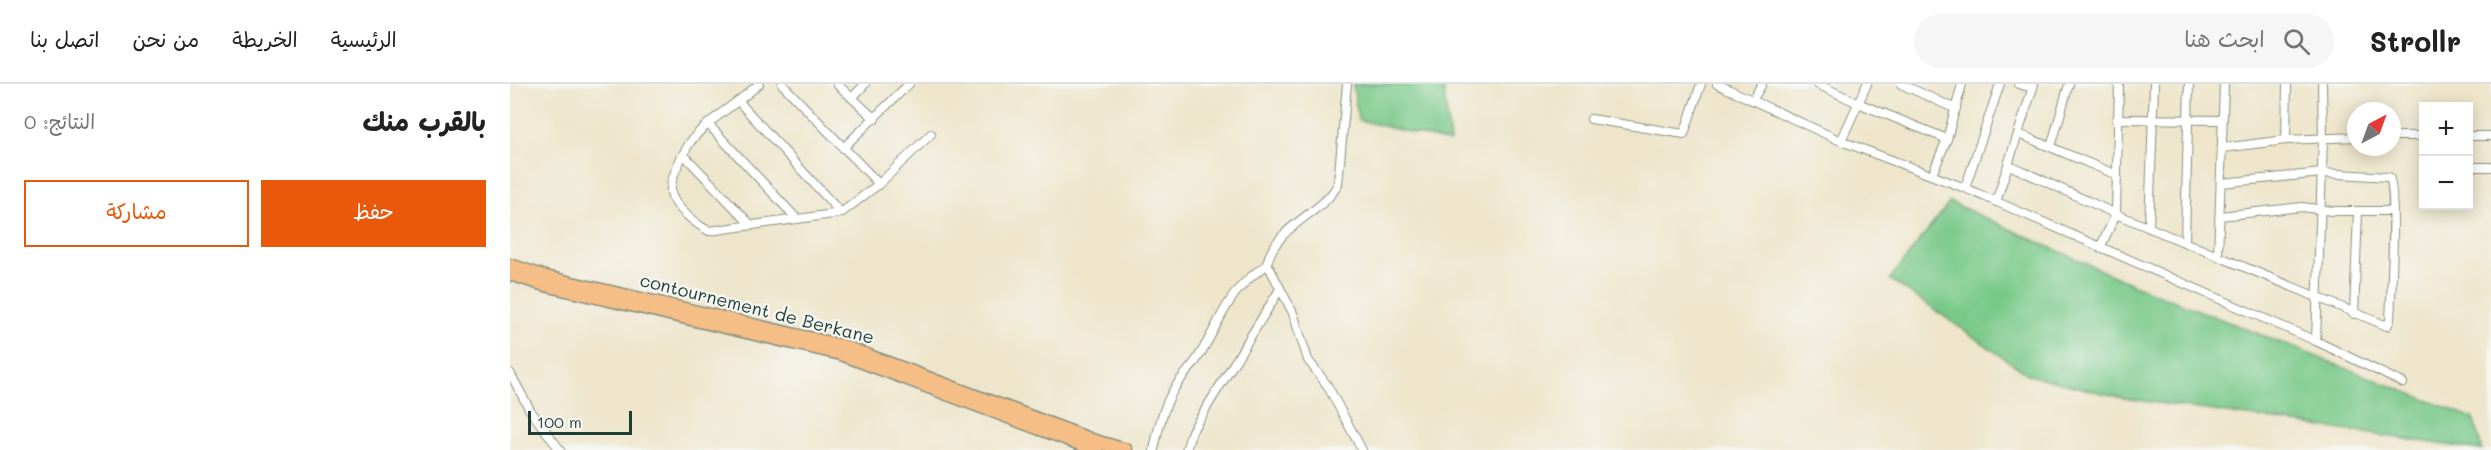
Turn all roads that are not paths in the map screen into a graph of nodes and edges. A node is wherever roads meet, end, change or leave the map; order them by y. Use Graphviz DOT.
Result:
graph roads {
  1 [pos="759,84"];
  2 [pos="837,84"];
  3 [pos="865,84"];
  4 [pos="909,84"];
  5 [pos="1347,84"];
  6 [pos="1701,84"];
  7 [pos="1762,84"];
  8 [pos="1817,84"];
  9 [pos="1867,84"];
  10 [pos="1901,84"];
  11 [pos="1962,84"];
  12 [pos="2000,84"];
  13 [pos="2018,84"];
  14 [pos="2070,84"];
  15 [pos="2119,84"];
  16 [pos="2154,84"];
  17 [pos="2189,84"];
  18 [pos="2224,84"];
  19 [pos="2287,84"];
  20 [pos="2322,84"];
  21 [pos="1721,85"];
  22 [pos="788,86"];
  23 [pos="2033,86"];
  24 [pos="852,98"];
  25 [pos="1754,99"];
  26 [pos="739,102"];
  27 [pos="1858,103"];
  28 [pos="1956,109"];
  29 [pos="2153,118"];
  30 [pos="875,119"];
  31 [pos="1591,119"];
  32 [pos="2117,119"];
  33 [pos="2188,119"];
  34 [pos="2222,120"];
  35 [pos="708,124"];
  36 [pos="931,134"];
  37 [pos="2019,134"];
  38 [pos="2401,136"];
  39 [pos="2419,136"];
  40 [pos="2473,136"];
  41 [pos="2491,136"];
  42 [pos="2347,137"];
  43 [pos="2323,138"];
  44 [pos="1947,139"];
  45 [pos="2286,140"];
  46 [pos="1841,141"];
  47 [pos="2051,147"];
  48 [pos="843,148"];
  49 [pos="2222,148"];
  50 [pos="683,154"];
  51 [pos="2009,165"];
  52 [pos="2473,167"];
  53 [pos="2491,167"];
  54 [pos="2322,173"];
  55 [pos="1932,175"];
  56 [pos="2117,175"];
  57 [pos="2221,183"];
  58 [pos="879,184"];
  59 [pos="1965,189"];
  60 [pos="1996,202"];
  61 [pos="2320,208"];
  62 [pos="2393,211"];
  63 [pos="2358,212"];
  64 [pos="840,213"];
  65 [pos="2116,214"];
  66 [pos="2220,216"];
  67 [pos="797,219"];
  68 [pos="751,225"];
  69 [pos="2149,228"];
  70 [pos="2184,241"];
  71 [pos="2100,248"];
  72 [pos="2218,256"];
  73 [pos="510,265"];
  74 [pos="1267,265"];
  75 [pos="510,274"];
  76 [pos="1280,289"];
  77 [pos="2317,297"];
  78 [pos="2354,314"];
  79 [pos="2316,340"];
  80 [pos="510,373"];
  81 [pos="2403,383"];
  82 [pos="560,450"];
  83 [pos="1096,450"];
  84 [pos="1126,450"];
  85 [pos="1154,450"];
  86 [pos="1186,450"];
  87 [pos="1362,450"];
  1 -- 26 [label="street"];
  2 -- 24 [label="street"];
  3 -- 24 [label="street"];
  4 -- 30 [label="street"];
  5 -- 74 [label="street"];
  6 -- 31 [label="street"];
  7 -- 25 [label="street"];
  8 -- 27 [label="street"];
  9 -- 27 [label="street"];
  10 -- 28 [label="street"];
  11 -- 28 [label="street"];
  12 -- 59 [label="street"];
  13 -- 23 [label="street"];
  14 -- 47 [label="street"];
  15 -- 32 [label="street"];
  16 -- 29 [label="street"];
  17 -- 33 [label="street"];
  18 -- 34 [label="street"];
  19 -- 45 [label="street"];
  20 -- 43 [label="street"];
  21 -- 25 [label="street"];
  22 -- 48 [label="street"];
  23 -- 37 [label="street"];
  24 -- 30 [label="street"];
  25 -- 46 [label="street"];
  26 -- 35 [label="street"];
  26 -- 64 [label="street"];
  27 -- 44 [label="street"];
  27 -- 46 [label="street"];
  28 -- 44 [label="street"];
  29 -- 32 [label="street"];
  29 -- 33 [label="street"];
  29 -- 69 [label="street"];
  30 -- 48 [label="street"];
  32 -- 56 [label="street"];
  33 -- 34 [label="street"];
  33 -- 70 [label="street"];
  34 -- 49 [label="street"];
  35 -- 50 [label="street"];
  35 -- 67 [label="street"];
  36 -- 58 [label="street"];
  37 -- 47 [label="street"];
  37 -- 51 [label="street"];
  38 -- 39 [label="street"];
  40 -- 41 [label="street"];
  42 -- 43 [label="street"];
  43 -- 45 [label="street"];
  43 -- 54 [label="street"];
  44 -- 55 [label="street"];
  45 -- 49 [label="street"];
  46 -- 55 [label="street"];
  47 -- 56 [label="street"];
  48 -- 58 [label="street"];
  49 -- 57 [label="street"];
  50 -- 68 [label="street"];
  50 -- 68 [label="street"];
  51 -- 60 [label="street"];
  51 -- 65 [label="street"];
  52 -- 53 [label="street"];
  54 -- 57 [label="street"];
  54 -- 61 [label="street"];
  54 -- 62 [label="street"];
  55 -- 59 [label="street"];
  56 -- 65 [label="street"];
  57 -- 66 [label="street"];
  58 -- 64 [label="street"];
  59 -- 60 [label="street"];
  60 -- 71 [label="street"];
  61 -- 63 [label="street"];
  61 -- 66 [label="street"];
  61 -- 77 [label="street"];
  62 -- 63 [label="street"];
  62 -- 78 [label="street"];
  63 -- 78 [label="street"];
  64 -- 67 [label="street"];
  65 -- 69 [label="street"];
  65 -- 71 [label="street"];
  66 -- 72 [label="street"];
  67 -- 68 [label="street"];
  69 -- 70 [label="street"];
  70 -- 72 [label="street"];
  71 -- 79 [label="street"];
  72 -- 77 [label="street"];
  73 -- 84 [label="highway, contournement de Berkane"];
  74 -- 76 [label="street"];
  74 -- 85 [label="street"];
  75 -- 83 [label="highway"];
  76 -- 86 [label="street"];
  76 -- 87 [label="street"];
  77 -- 78 [label="street"];
  77 -- 79 [label="street"];
  79 -- 81 [label="street"];
  80 -- 82 [label="street"];
}
